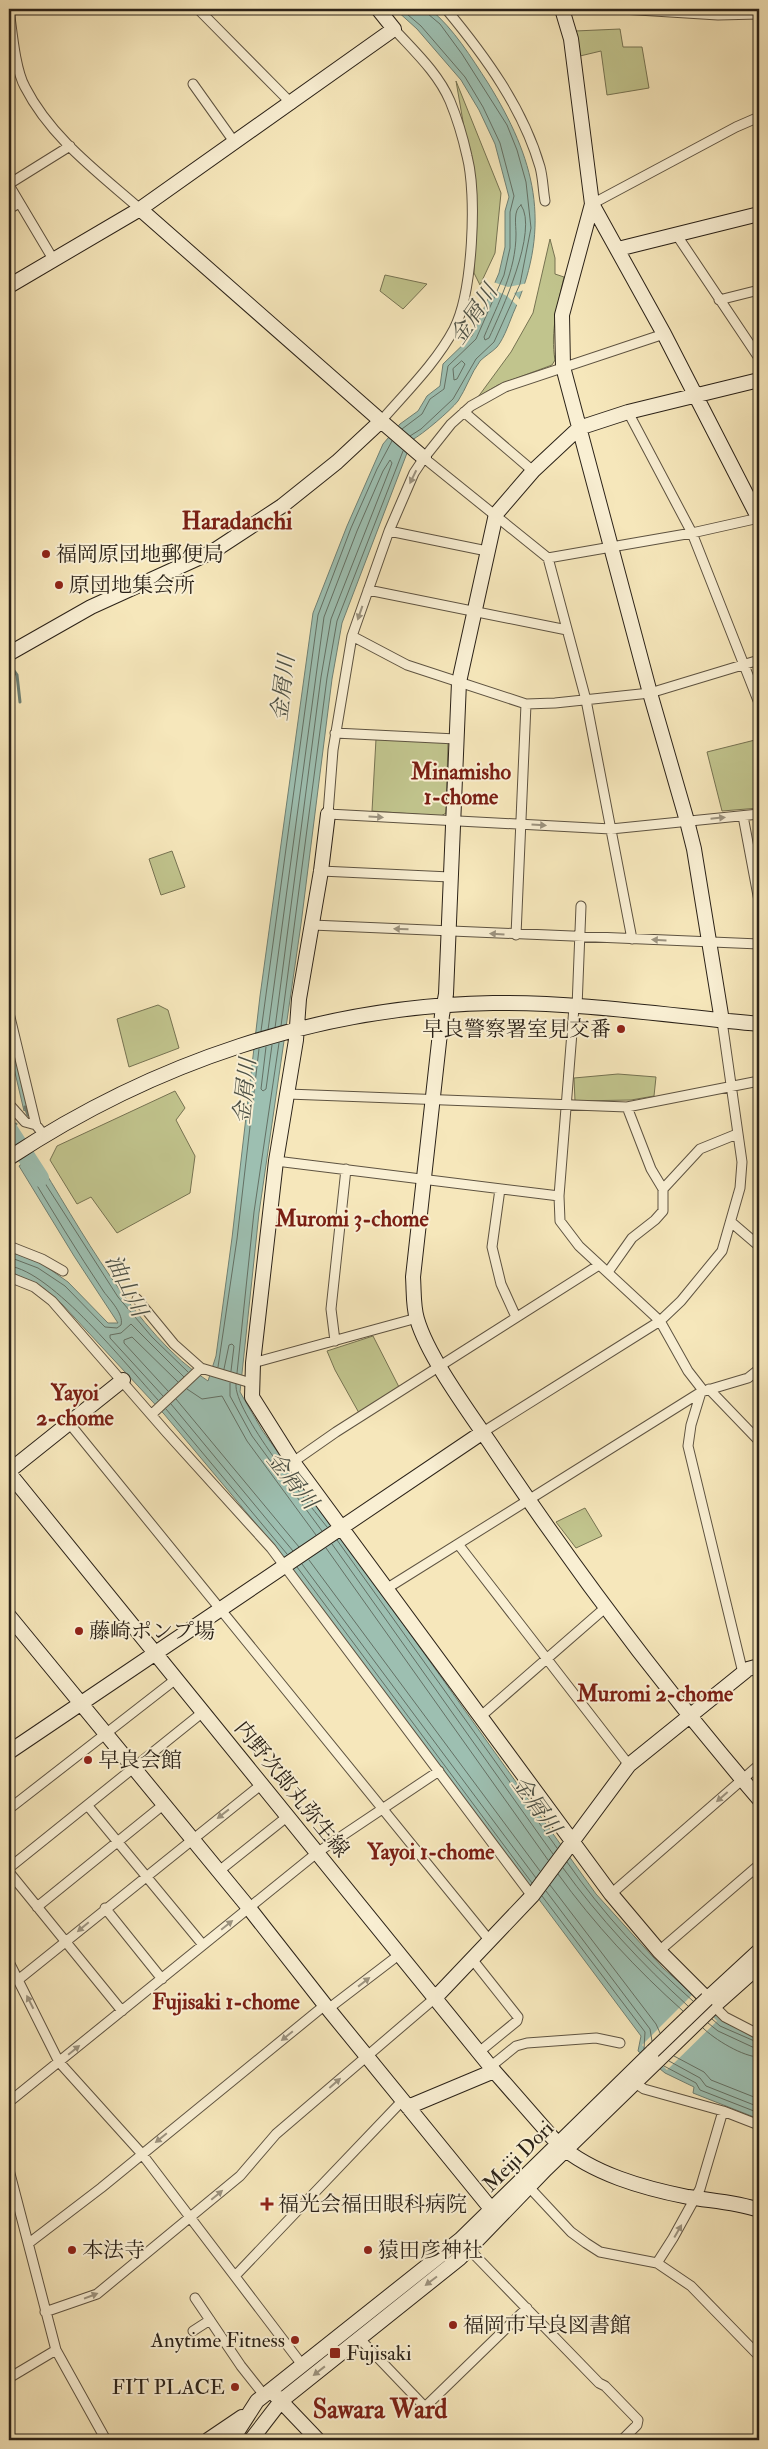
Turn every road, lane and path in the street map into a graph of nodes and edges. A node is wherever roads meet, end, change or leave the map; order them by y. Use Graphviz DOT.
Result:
graph roads {
  1 [pos="9,9"];
  2 [pos="198,9"];
  3 [pos="378,9"];
  4 [pos="446,9"];
  5 [pos="562,9"];
  6 [pos="622,9"];
  7 [pos="759,14"];
  8 [pos="394,29"];
  9 [pos="193,84"];
  10 [pos="292,104"];
  11 [pos="759,117"];
  12 [pos="235,143"];
  13 [pos="70,146"];
  14 [pos="9,185"];
  15 [pos="545,202"];
  16 [pos="19,203"];
  17 [pos="592,204"];
  18 [pos="9,209"];
  19 [pos="140,209"];
  20 [pos="759,214"];
  21 [pos="676,234"];
  22 [pos="618,249"];
  23 [pos="53,259"];
  24 [pos="9,286"];
  25 [pos="759,290"];
  26 [pos="719,300"];
  27 [pos="664,334"];
  28 [pos="759,358"];
  29 [pos="562,367"];
  30 [pos="759,380"];
  31 [pos="695,397"];
  32 [pos="464,412"];
  33 [pos="628,412"];
  34 [pos="385,425"];
  35 [pos="579,428"];
  36 [pos="424,458"];
  37 [pos="533,471"];
  38 [pos="496,514"];
  39 [pos="759,518"];
  40 [pos="389,531"];
  41 [pos="692,533"];
  42 [pos="612,547"];
  43 [pos="487,551"];
  44 [pos="548,558"];
  45 [pos="368,590"];
  46 [pos="473,612"];
  47 [pos="567,630"];
  48 [pos="352,636"];
  49 [pos="9,653"];
  50 [pos="759,660"];
  51 [pos="744,665"];
  52 [pos="459,682"];
  53 [pos="650,693"];
  54 [pos="586,700"];
  55 [pos="759,703"];
  56 [pos="526,704"];
  57 [pos="335,733"];
  58 [pos="456,739"];
  59 [pos="328,814"];
  60 [pos="759,814"];
  61 [pos="742,816"];
  62 [pos="452,821"];
  63 [pos="687,821"];
  64 [pos="520,824"];
  65 [pos="611,829"];
  66 [pos="321,871"];
  67 [pos="450,877"];
  68 [pos="759,901"];
  69 [pos="581,906"];
  70 [pos="312,925"];
  71 [pos="449,931"];
  72 [pos="516,935"];
  73 [pos="580,937"];
  74 [pos="632,939"];
  75 [pos="708,942"];
  76 [pos="759,944"];
  77 [pos="444,1005"];
  78 [pos="575,1007"];
  79 [pos="9,1013"];
  80 [pos="722,1021"];
  81 [pos="759,1024"];
  82 [pos="297,1030"];
  83 [pos="759,1081"];
  84 [pos="730,1086"];
  85 [pos="288,1094"];
  86 [pos="433,1100"];
  87 [pos="9,1104"];
  88 [pos="566,1105"];
  89 [pos="627,1107"];
  90 [pos="38,1134"];
  91 [pos="737,1134"];
  92 [pos="9,1158"];
  93 [pos="276,1161"];
  94 [pos="346,1169"];
  95 [pos="424,1178"];
  96 [pos="500,1189"];
  97 [pos="663,1189"];
  98 [pos="559,1196"];
  99 [pos="731,1222"];
  100 [pos="9,1246"];
  101 [pos="759,1246"];
  102 [pos="599,1266"];
  103 [pos="63,1272"];
  104 [pos="608,1272"];
  105 [pos="9,1277"];
  106 [pos="136,1299"];
  107 [pos="516,1317"];
  108 [pos="417,1318"];
  109 [pos="660,1321"];
  110 [pos="334,1340"];
  111 [pos="253,1363"];
  112 [pos="441,1367"];
  113 [pos="203,1369"];
  114 [pos="759,1369"];
  115 [pos="123,1380"];
  116 [pos="251,1383"];
  117 [pos="705,1390"];
  118 [pos="154,1412"];
  119 [pos="70,1423"];
  120 [pos="482,1432"];
  121 [pos="759,1441"];
  122 [pos="293,1462"];
  123 [pos="9,1472"];
  124 [pos="527,1499"];
  125 [pos="343,1528"];
  126 [pos="458,1544"];
  127 [pos="284,1564"];
  128 [pos="386,1589"];
  129 [pos="605,1608"];
  130 [pos="220,1610"];
  131 [pos="9,1616"];
  132 [pos="155,1653"];
  133 [pos="548,1658"];
  134 [pos="759,1666"];
  135 [pos="743,1673"];
  136 [pos="176,1679"];
  137 [pos="81,1703"];
  138 [pos="203,1712"];
  139 [pos="480,1717"];
  140 [pos="689,1717"];
  141 [pos="105,1732"];
  142 [pos="9,1752"];
  143 [pos="629,1765"];
  144 [pos="759,1765"];
  145 [pos="134,1767"];
  146 [pos="438,1771"];
  147 [pos="743,1780"];
  148 [pos="262,1784"];
  149 [pos="759,1799"];
  150 [pos="163,1805"];
  151 [pos="88,1806"];
  152 [pos="9,1809"];
  153 [pos="382,1809"];
  154 [pos="288,1816"];
  155 [pos="192,1839"];
  156 [pos="117,1843"];
  157 [pos="573,1843"];
  158 [pos="318,1852"];
  159 [pos="759,1865"];
  160 [pos="9,1870"];
  161 [pos="218,1871"];
  162 [pos="146,1877"];
  163 [pos="611,1894"];
  164 [pos="532,1896"];
  165 [pos="37,1907"];
  166 [pos="105,1908"];
  167 [pos="249,1908"];
  168 [pos="490,1941"];
  169 [pos="65,1942"];
  170 [pos="203,1945"];
  171 [pos="659,1951"];
  172 [pos="759,1951"];
  173 [pos="400,1954"];
  174 [pos="472,1960"];
  175 [pos="9,1962"];
  176 [pos="759,1966"];
  177 [pos="162,1979"];
  178 [pos="18,1980"];
  179 [pos="436,1998"];
  180 [pos="710,2003"];
  181 [pos="327,2007"];
  182 [pos="122,2011"];
  183 [pos="758,2033"];
  184 [pos="620,2043"];
  185 [pos="478,2052"];
  186 [pos="650,2054"];
  187 [pos="367,2055"];
  188 [pos="60,2062"];
  189 [pos="492,2069"];
  190 [pos="635,2083"];
  191 [pos="9,2102"];
  192 [pos="406,2104"];
  193 [pos="723,2111"];
  194 [pos="759,2125"];
  195 [pos="562,2147"];
  196 [pos="142,2154"];
  197 [pos="9,2170"];
  198 [pos="529,2187"];
  199 [pos="695,2198"];
  200 [pos="492,2210"];
  201 [pos="759,2210"];
  202 [pos="191,2218"];
  203 [pos="30,2243"];
  204 [pos="464,2244"];
  205 [pos="657,2262"];
  206 [pos="236,2275"];
  207 [pos="196,2298"];
  208 [pos="527,2308"];
  209 [pos="45,2312"];
  210 [pos="210,2320"];
  211 [pos="193,2331"];
  212 [pos="358,2338"];
  213 [pos="56,2350"];
  214 [pos="759,2356"];
  215 [pos="303,2366"];
  216 [pos="9,2378"];
  217 [pos="267,2393"];
  218 [pos="281,2402"];
  219 [pos="247,2414"];
  220 [pos="106,2440"];
  221 [pos="208,2440"];
  222 [pos="232,2440"];
  223 [pos="251,2440"];
  224 [pos="318,2440"];
  225 [pos="622,2440"];
  1 -- 13 [label="street"];
  2 -- 10 [label="street"];
  3 -- 8 [label="street"];
  4 -- 15 [label="street"];
  5 -- 17 [label="street"];
  6 -- 7 [label="street"];
  8 -- 10 [label="street"];
  8 -- 34 [label="street"];
  9 -- 12 [label="street"];
  10 -- 12 [label="street"];
  11 -- 17 [label="street"];
  12 -- 19 [label="street"];
  13 -- 14 [label="street"];
  13 -- 19 [label="street"];
  14 -- 16 [label="street"];
  16 -- 18 [label="street"];
  16 -- 23 [label="street"];
  17 -- 22 [label="street"];
  17 -- 29 [label="street"];
  19 -- 23 [label="street"];
  19 -- 34 [label="street"];
  20 -- 21 [label="street"];
  21 -- 22 [label="street"];
  21 -- 26 [label="street"];
  22 -- 27 [label="street"];
  23 -- 24 [label="street"];
  25 -- 26 [label="street"];
  26 -- 28 [label="street"];
  27 -- 29 [label="street"];
  27 -- 31 [label="street"];
  29 -- 32 [label="street"];
  29 -- 35 [label="street"];
  30 -- 31 [label="street"];
  31 -- 33 [label="street"];
  31 -- 39 [label="street"];
  32 -- 36 [label="street"];
  32 -- 37 [label="street"];
  33 -- 35 [label="street"];
  33 -- 41 [label="street"];
  34 -- 36 [label="street"];
  34 -- 49 [label="street"];
  35 -- 37 [label="street"];
  35 -- 42 [label="street"];
  36 -- 38 [label="street"];
  36 -- 40 [label="street, one-way"];
  37 -- 38 [label="street"];
  38 -- 43 [label="street"];
  38 -- 44 [label="street"];
  39 -- 41 [label="street"];
  40 -- 43 [label="street"];
  40 -- 45 [label="street"];
  41 -- 42 [label="street"];
  41 -- 51 [label="street"];
  42 -- 44 [label="street"];
  42 -- 53 [label="street"];
  43 -- 46 [label="street"];
  44 -- 47 [label="street"];
  45 -- 46 [label="street"];
  45 -- 48 [label="street, one-way"];
  46 -- 47 [label="street"];
  46 -- 52 [label="street"];
  47 -- 54 [label="street"];
  48 -- 52 [label="street"];
  48 -- 57 [label="street"];
  50 -- 51 [label="street"];
  51 -- 53 [label="street"];
  51 -- 55 [label="street"];
  52 -- 56 [label="street"];
  52 -- 58 [label="street"];
  53 -- 54 [label="street"];
  53 -- 63 [label="street"];
  54 -- 56 [label="street"];
  54 -- 65 [label="street"];
  56 -- 64 [label="street"];
  57 -- 58 [label="street"];
  57 -- 59 [label="street"];
  58 -- 62 [label="street"];
  59 -- 62 [label="street, one-way"];
  59 -- 66 [label="street"];
  60 -- 61 [label="street"];
  63 -- 61 [label="street, one-way"];
  61 -- 68 [label="street"];
  62 -- 64 [label="street"];
  62 -- 67 [label="street"];
  63 -- 65 [label="street"];
  63 -- 75 [label="street"];
  64 -- 65 [label="street, one-way"];
  64 -- 72 [label="street"];
  65 -- 74 [label="street"];
  66 -- 67 [label="street"];
  66 -- 70 [label="street"];
  67 -- 71 [label="street"];
  69 -- 73 [label="street"];
  71 -- 70 [label="street, one-way"];
  70 -- 82 [label="street"];
  72 -- 71 [label="street, one-way"];
  71 -- 77 [label="street"];
  72 -- 73 [label="street"];
  73 -- 74 [label="street"];
  73 -- 78 [label="street"];
  75 -- 74 [label="street, one-way"];
  75 -- 76 [label="street"];
  75 -- 80 [label="street"];
  77 -- 78 [label="street"];
  77 -- 82 [label="street"];
  77 -- 86 [label="street"];
  78 -- 80 [label="street"];
  78 -- 88 [label="street"];
  79 -- 90 [label="street"];
  80 -- 81 [label="street"];
  80 -- 84 [label="street"];
  82 -- 85 [label="street"];
  82 -- 90 [label="street"];
  83 -- 84 [label="street"];
  84 -- 89 [label="street"];
  84 -- 91 [label="street"];
  85 -- 86 [label="street"];
  85 -- 93 [label="street"];
  86 -- 88 [label="street"];
  86 -- 95 [label="street"];
  87 -- 90 [label="street"];
  88 -- 89 [label="street"];
  88 -- 98 [label="street"];
  89 -- 97 [label="street"];
  90 -- 92 [label="street"];
  91 -- 97 [label="street"];
  91 -- 99 [label="street"];
  93 -- 94 [label="street"];
  93 -- 111 [label="street"];
  94 -- 95 [label="street"];
  94 -- 110 [label="street"];
  95 -- 96 [label="street"];
  95 -- 108 [label="street"];
  96 -- 98 [label="street"];
  96 -- 107 [label="street"];
  97 -- 104 [label="street"];
  98 -- 102 [label="street"];
  99 -- 101 [label="street"];
  99 -- 109 [label="street"];
  100 -- 103 [label="street"];
  102 -- 104 [label="street"];
  102 -- 107 [label="street"];
  104 -- 109 [label="street"];
  105 -- 115 [label="street"];
  106 -- 113 [label="street"];
  107 -- 112 [label="street"];
  108 -- 110 [label="street"];
  108 -- 112 [label="street"];
  109 -- 117 [label="street"];
  109 -- 120 [label="street"];
  110 -- 111 [label="street"];
  111 -- 116 [label="street"];
  112 -- 120 [label="street"];
  112 -- 122 [label="street"];
  113 -- 116 [label="street"];
  113 -- 118 [label="street"];
  114 -- 117 [label="street"];
  115 -- 118 [label="street"];
  115 -- 119 [label="street"];
  116 -- 122 [label="street"];
  117 -- 121 [label="street"];
  117 -- 124 [label="street"];
  117 -- 135 [label="street"];
  118 -- 127 [label="street"];
  119 -- 123 [label="street"];
  119 -- 130 [label="street"];
  120 -- 124 [label="street"];
  120 -- 125 [label="street"];
  122 -- 125 [label="street"];
  123 -- 132 [label="street, 内野次郎丸弥生線"];
  124 -- 126 [label="street"];
  124 -- 129 [label="street"];
  125 -- 127 [label="street"];
  125 -- 128 [label="street"];
  126 -- 128 [label="street"];
  126 -- 133 [label="street"];
  127 -- 130 [label="street"];
  127 -- 146 [label="street"];
  128 -- 139 [label="street"];
  129 -- 133 [label="street"];
  129 -- 140 [label="street"];
  130 -- 132 [label="street"];
  130 -- 153 [label="street"];
  131 -- 137 [label="street"];
  132 -- 136 [label="street, 内野次郎丸弥生線"];
  132 -- 137 [label="street"];
  133 -- 139 [label="street"];
  133 -- 143 [label="street"];
  134 -- 135 [label="street"];
  135 -- 140 [label="street"];
  136 -- 138 [label="street, 内野次郎丸弥生線"];
  136 -- 141 [label="street"];
  137 -- 141 [label="street"];
  137 -- 142 [label="street"];
  138 -- 145 [label="street"];
  138 -- 148 [label="street, 内野次郎丸弥生線"];
  139 -- 157 [label="street"];
  140 -- 143 [label="street"];
  140 -- 147 [label="street"];
  141 -- 145 [label="street"];
  141 -- 152 [label="street"];
  143 -- 157 [label="street"];
  144 -- 147 [label="street"];
  145 -- 150 [label="street"];
  145 -- 151 [label="street"];
  146 -- 153 [label="street"];
  146 -- 164 [label="street"];
  147 -- 149 [label="street"];
  147 -- 163 [label="street, one-way"];
  148 -- 154 [label="street, 内野次郎丸弥生線"];
  148 -- 155 [label="street, one-way"];
  150 -- 155 [label="street"];
  150 -- 156 [label="street"];
  151 -- 156 [label="street"];
  151 -- 160 [label="street"];
  153 -- 158 [label="street"];
  153 -- 168 [label="street"];
  154 -- 158 [label="street, 内野次郎丸弥生線"];
  154 -- 161 [label="street"];
  155 -- 161 [label="street"];
  155 -- 162 [label="street"];
  156 -- 162 [label="street"];
  156 -- 165 [label="street"];
  157 -- 163 [label="street"];
  157 -- 164 [label="street"];
  158 -- 167 [label="street"];
  158 -- 173 [label="street, 内野次郎丸弥生線"];
  159 -- 171 [label="street"];
  160 -- 165 [label="street"];
  161 -- 167 [label="street"];
  162 -- 166 [label="street"];
  162 -- 170 [label="street"];
  163 -- 171 [label="street"];
  164 -- 168 [label="street"];
  165 -- 169 [label="street"];
  166 -- 169 [label="street, one-way"];
  166 -- 177 [label="street"];
  170 -- 167 [label="street, one-way"];
  167 -- 181 [label="street"];
  168 -- 174 [label="street"];
  169 -- 178 [label="street"];
  169 -- 182 [label="street"];
  170 -- 177 [label="street"];
  171 -- 180 [label="street"];
  172 -- 180 [label="street, Meiji Dori"];
  173 -- 179 [label="street, 内野次郎丸弥生線"];
  181 -- 173 [label="street, one-way"];
  174 -- 179 [label="street"];
  174 -- 185 [label="street"];
  175 -- 178 [label="street"];
  176 -- 180 [label="street, Meiji Dori"];
  177 -- 182 [label="street"];
  188 -- 178 [label="street, one-way"];
  179 -- 185 [label="street, 内野次郎丸弥生線"];
  179 -- 187 [label="street"];
  180 -- 183 [label="street"];
  180 -- 186 [label="street, Meiji Dori, bridge"];
  181 -- 187 [label="street"];
  181 -- 196 [label="street, one-way"];
  188 -- 182 [label="street, one-way"];
  184 -- 189 [label="street"];
  185 -- 189 [label="street, 内野次郎丸弥生線"];
  186 -- 190 [label="street, Meiji Dori"];
  186 -- 195 [label="street, Meiji Dori"];
  187 -- 192 [label="street"];
  202 -- 187 [label="street, one-way"];
  188 -- 191 [label="street"];
  188 -- 196 [label="street"];
  189 -- 192 [label="street"];
  189 -- 195 [label="street, 内野次郎丸弥生線"];
  190 -- 193 [label="street"];
  190 -- 195 [label="street, Meiji Dori"];
  192 -- 200 [label="street"];
  192 -- 206 [label="street"];
  193 -- 194 [label="street"];
  193 -- 199 [label="street"];
  195 -- 198 [label="street, Meiji Dori"];
  195 -- 199 [label="street"];
  195 -- 200 [label="street, Meiji Dori"];
  196 -- 202 [label="street"];
  196 -- 203 [label="street"];
  197 -- 203 [label="street"];
  198 -- 204 [label="street, Meiji Dori"];
  198 -- 205 [label="street"];
  199 -- 201 [label="street"];
  205 -- 199 [label="street, one-way"];
  200 -- 204 [label="street, Meiji Dori"];
  202 -- 206 [label="street"];
  209 -- 202 [label="street, one-way"];
  203 -- 209 [label="street"];
  204 -- 208 [label="street"];
  204 -- 212 [label="street, Meiji Dori, one-way"];
  204 -- 215 [label="street, Meiji Dori"];
  205 -- 214 [label="street"];
  206 -- 215 [label="street"];
  207 -- 210 [label="street"];
  208 -- 212 [label="street"];
  208 -- 225 [label="street"];
  209 -- 213 [label="street"];
  210 -- 211 [label="street"];
  210 -- 217 [label="street"];
  212 -- 218 [label="street, Meiji Dori, one-way"];
  213 -- 216 [label="street"];
  213 -- 220 [label="street"];
  215 -- 217 [label="street, Meiji Dori"];
  217 -- 218 [label="street"];
  217 -- 219 [label="street, Meiji Dori"];
  218 -- 219 [label="street"];
  218 -- 223 [label="street, Meiji Dori"];
  218 -- 224 [label="street"];
  219 -- 221 [label="street"];
  219 -- 222 [label="street, Meiji Dori"];
}
